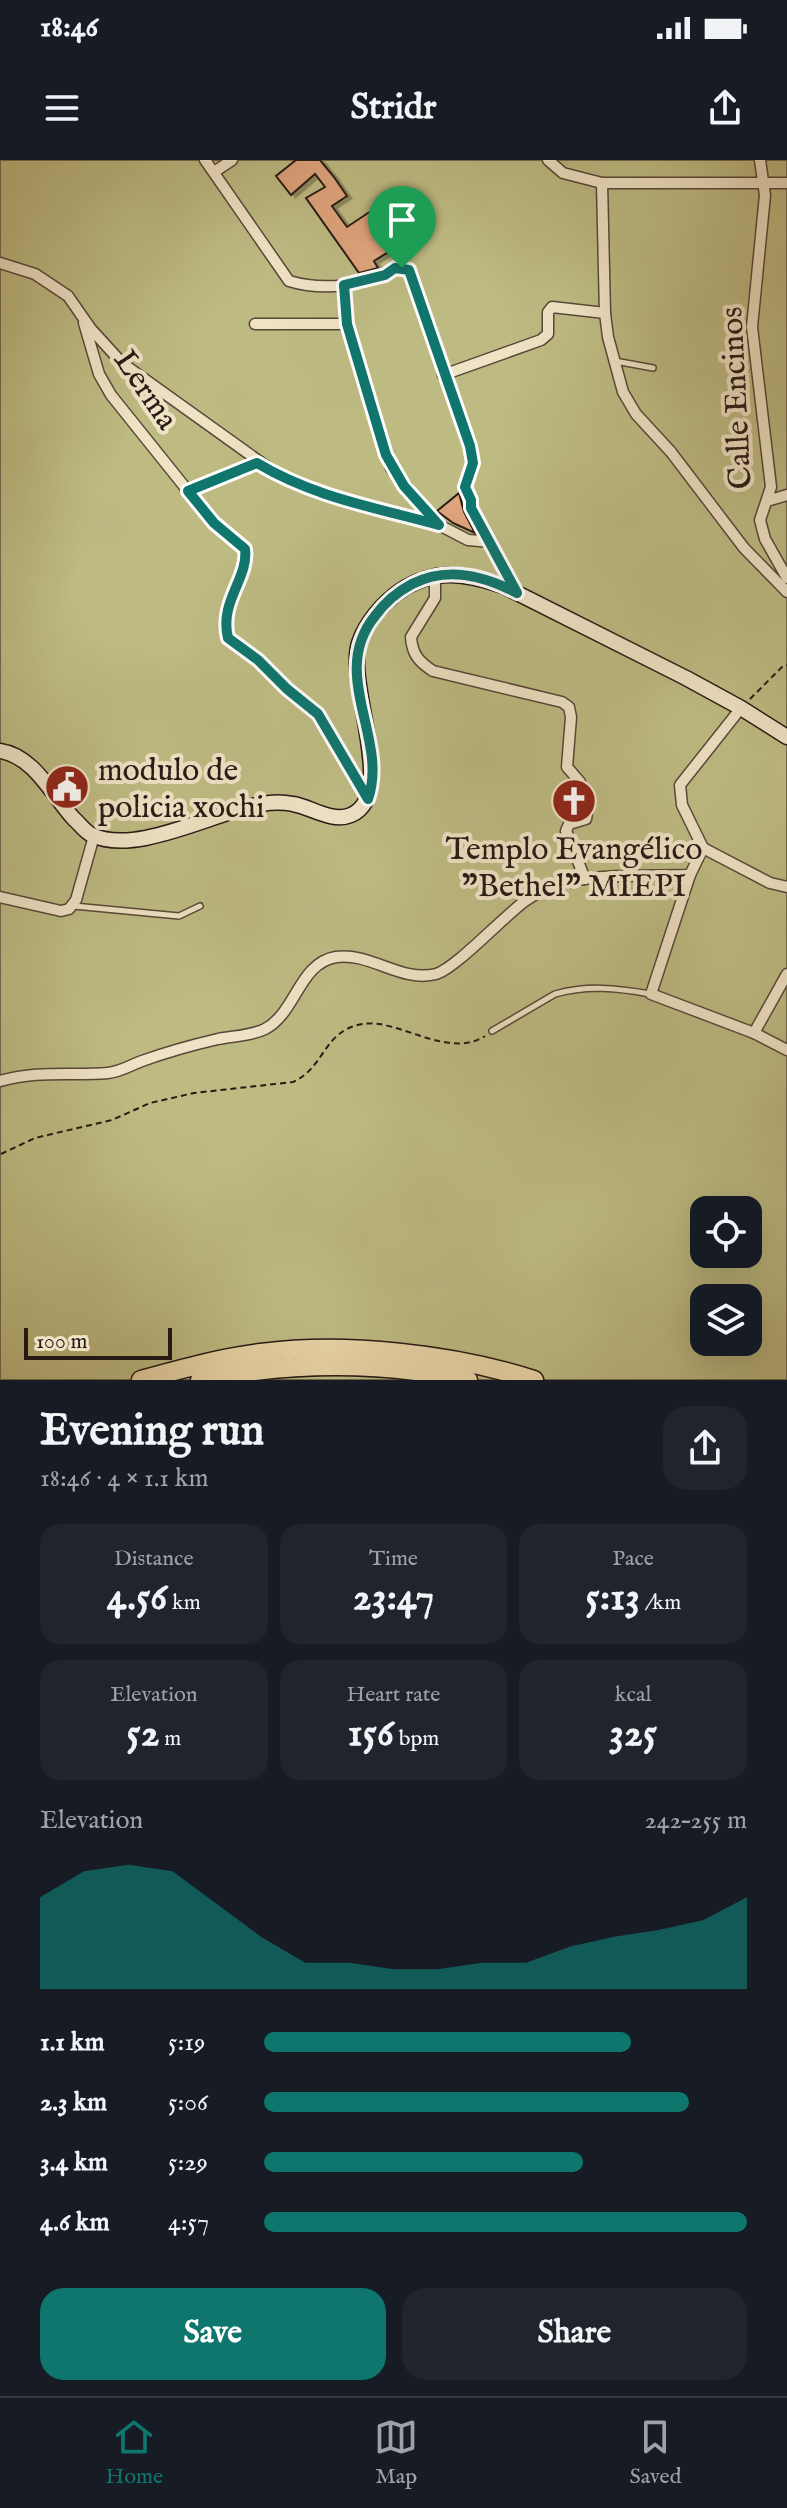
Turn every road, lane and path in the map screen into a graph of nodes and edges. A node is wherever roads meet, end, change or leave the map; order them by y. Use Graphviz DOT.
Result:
graph roads {
  1 [pos="205,160"];
  2 [pos="232,160"];
  3 [pos="548,160"];
  4 [pos="760,160"];
  5 [pos="214,172"];
  6 [pos="762,181"];
  7 [pos="602,183"];
  8 [pos="787,183"];
  9 [pos="0,263"];
  10 [pos="344,285"];
  11 [pos="605,313"];
  12 [pos="83,317"];
  13 [pos="255,324"];
  14 [pos="347,324"];
  15 [pos="614,361"];
  16 [pos="653,368"];
  17 [pos="443,375"];
  18 [pos="257,463"];
  19 [pos="188,491"];
  20 [pos="787,495"];
  21 [pos="767,501"];
  22 [pos="439,525"];
  23 [pos="491,542"];
  24 [pos="435,574"];
  25 [pos="787,578"];
  26 [pos="787,592"];
  27 [pos="517,593"];
  28 [pos="787,665"];
  29 [pos="741,708"];
  30 [pos="787,737"];
  31 [pos="0,751"];
  32 [pos="368,799"];
  33 [pos="94,836"];
  34 [pos="703,848"];
  35 [pos="690,875"];
  36 [pos="585,879"];
  37 [pos="787,887"];
  38 [pos="0,897"];
  39 [pos="73,905"];
  40 [pos="200,906"];
  41 [pos="787,974"];
  42 [pos="651,994"];
  43 [pos="492,1031"];
  44 [pos="754,1033"];
  45 [pos="787,1050"];
  46 [pos="0,1081"];
  47 [pos="1,1154"];
  48 [pos="141,1380"];
  49 [pos="200,1380"];
  50 [pos="468,1380"];
  51 [pos="534,1380"];
  1 -- 5 [label="street"];
  2 -- 5 [label="street"];
  3 -- 7 [label="street"];
  4 -- 6 [label="street, Calle Encinos"];
  5 -- 10 [label="street"];
  6 -- 7 [label="street"];
  6 -- 8 [label="street"];
  6 -- 21 [label="street, Calle Encinos"];
  7 -- 11 [label="street"];
  9 -- 12 [label="street"];
  10 -- 14 [label="street"];
  10 -- 17 [label="street"];
  11 -- 15 [label="street"];
  11 -- 17 [label="street"];
  12 -- 18 [label="street, Lerma"];
  12 -- 19 [label="street, Lerma"];
  13 -- 14 [label="street"];
  14 -- 22 [label="street"];
  15 -- 16 [label="lane"];
  15 -- 26 [label="street"];
  17 -- 23 [label="street"];
  18 -- 19 [label="street"];
  18 -- 22 [label="street, Lerma"];
  19 -- 32 [label="street, Lerma"];
  20 -- 21 [label="street"];
  21 -- 25 [label="street, Calle Encinos"];
  22 -- 23 [label="street, Lerma"];
  23 -- 27 [label="street"];
  24 -- 27 [label="main road"];
  24 -- 32 [label="main road"];
  24 -- 36 [label="street"];
  27 -- 29 [label="main road"];
  28 -- 29 [label="path"];
  29 -- 30 [label="main road"];
  29 -- 34 [label="street"];
  31 -- 33 [label="main road"];
  32 -- 33 [label="main road"];
  33 -- 39 [label="street"];
  34 -- 35 [label="street"];
  34 -- 37 [label="street"];
  35 -- 36 [label="street"];
  35 -- 42 [label="street"];
  36 -- 46 [label="street"];
  38 -- 39 [label="street"];
  39 -- 40 [label="lane"];
  41 -- 44 [label="street"];
  42 -- 43 [label="lane"];
  42 -- 44 [label="street"];
  43 -- 47 [label="path"];
  44 -- 45 [label="street"];
  48 -- 51 [label="highway"];
  49 -- 50 [label="highway"];
}
